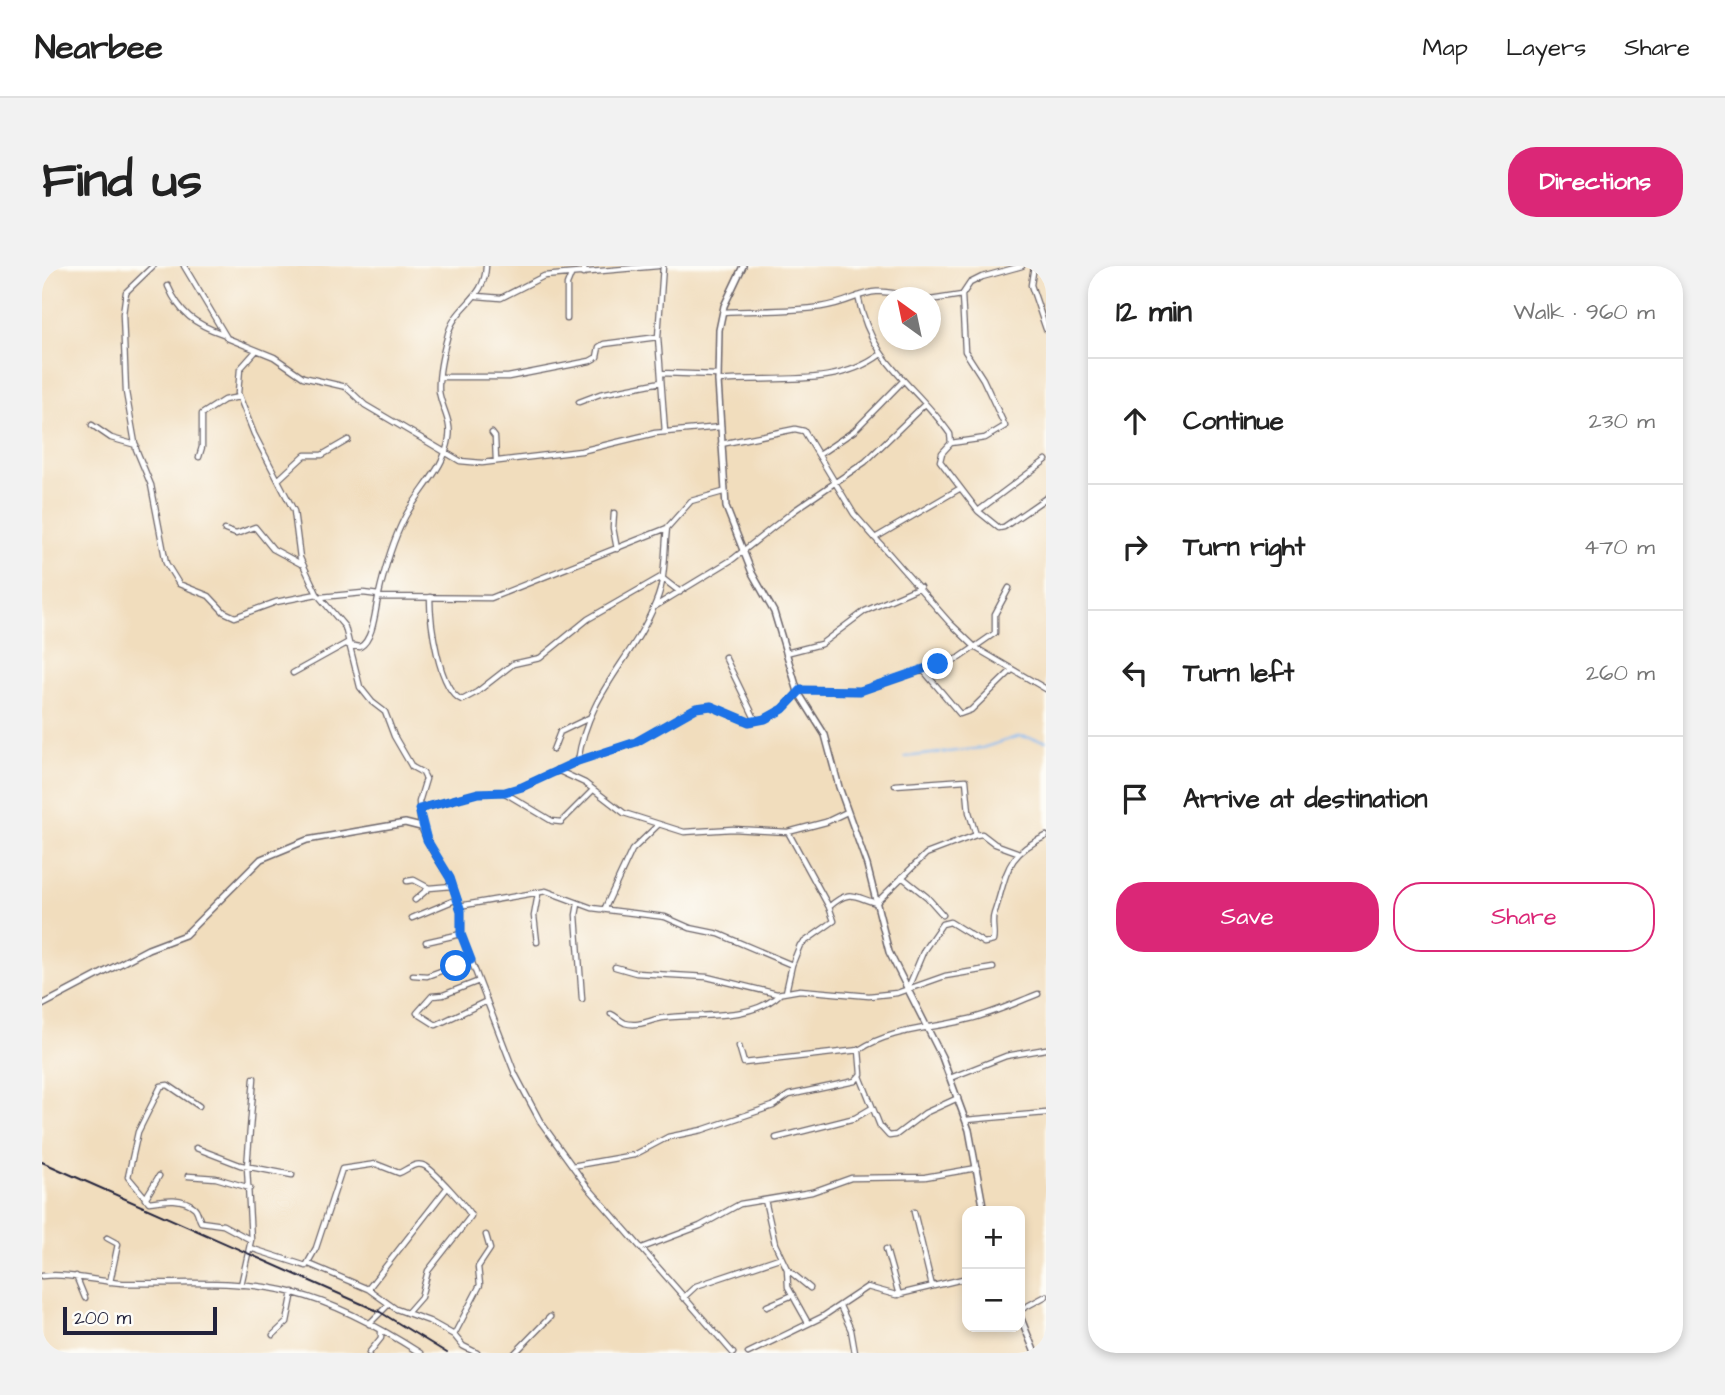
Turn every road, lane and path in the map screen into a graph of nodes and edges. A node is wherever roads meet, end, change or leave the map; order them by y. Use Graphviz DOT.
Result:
graph roads {
  1 [pos="153,266"];
  2 [pos="184,266"];
  3 [pos="486,266"];
  4 [pos="585,266"];
  5 [pos="660,266"];
  6 [pos="743,266"];
  7 [pos="1022,266"];
  8 [pos="1034,266"];
  9 [pos="571,274"];
  10 [pos="583,274"];
  11 [pos="168,286"];
  12 [pos="878,291"];
  13 [pos="962,295"];
  14 [pos="477,296"];
  15 [pos="858,296"];
  16 [pos="941,298"];
  17 [pos="723,312"];
  18 [pos="567,319"];
  19 [pos="1046,329"];
  20 [pos="223,335"];
  21 [pos="658,337"];
  22 [pos="257,351"];
  23 [pos="881,354"];
  24 [pos="661,373"];
  25 [pos="442,377"];
  26 [pos="718,378"];
  27 [pos="661,382"];
  28 [pos="902,382"];
  29 [pos="239,397"];
  30 [pos="579,402"];
  31 [pos="925,404"];
  32 [pos="92,425"];
  33 [pos="721,427"];
  34 [pos="665,432"];
  35 [pos="492,433"];
  36 [pos="348,440"];
  37 [pos="951,443"];
  38 [pos="721,444"];
  39 [pos="136,445"];
  40 [pos="445,451"];
  41 [pos="820,454"];
  42 [pos="199,457"];
  43 [pos="456,460"];
  44 [pos="1046,460"];
  45 [pos="496,461"];
  46 [pos="439,467"];
  47 [pos="279,479"];
  48 [pos="836,481"];
  49 [pos="959,489"];
  50 [pos="723,492"];
  51 [pos="1046,498"];
  52 [pos="978,511"];
  53 [pos="614,513"];
  54 [pos="667,528"];
  55 [pos="225,530"];
  56 [pos="875,538"];
  57 [pos="617,549"];
  58 [pos="742,553"];
  59 [pos="302,564"];
  60 [pos="661,577"];
  61 [pos="920,587"];
  62 [pos="1009,588"];
  63 [pos="680,593"];
  64 [pos="318,596"];
  65 [pos="379,596"];
  66 [pos="430,597"];
  67 [pos="654,607"];
  68 [pos="347,644"];
  69 [pos="976,648"];
  70 [pos="786,654"];
  71 [pos="725,657"];
  72 [pos="923,669"];
  73 [pos="1010,671"];
  74 [pos="293,673"];
  75 [pos="1046,689"];
  76 [pos="798,692"];
  77 [pos="590,718"];
  78 [pos="756,721"];
  79 [pos="553,750"];
  80 [pos="578,761"];
  81 [pos="557,769"];
  82 [pos="895,785"];
  83 [pos="593,790"];
  84 [pos="505,792"];
  85 [pos="419,809"];
  86 [pos="847,812"];
  87 [pos="658,825"];
  88 [pos="421,827"];
  89 [pos="788,832"];
  90 [pos="976,835"];
  91 [pos="1046,836"];
  92 [pos="1017,852"];
  93 [pos="902,877"];
  94 [pos="407,881"];
  95 [pos="452,886"];
  96 [pos="429,888"];
  97 [pos="538,894"];
  98 [pos="415,900"];
  99 [pos="455,900"];
  100 [pos="876,903"];
  101 [pos="578,904"];
  102 [pos="459,906"];
  103 [pos="829,907"];
  104 [pos="604,910"];
  105 [pos="943,915"];
  106 [pos="412,918"];
  107 [pos="461,934"];
  108 [pos="426,942"];
  109 [pos="537,942"];
  110 [pos="471,960"];
  111 [pos="792,965"];
  112 [pos="615,967"];
  113 [pos="993,968"];
  114 [pos="413,975"];
  115 [pos="480,981"];
  116 [pos="906,989"];
  117 [pos="784,993"];
  118 [pos="1038,994"];
  119 [pos="582,999"];
  120 [pos="488,1000"];
  121 [pos="42,1005"];
  122 [pos="611,1014"];
  123 [pos="926,1028"];
  124 [pos="739,1046"];
  125 [pos="1046,1049"];
  126 [pos="859,1050"];
  127 [pos="860,1076"];
  128 [pos="254,1078"];
  129 [pos="950,1078"];
  130 [pos="958,1098"];
  131 [pos="198,1106"];
  132 [pos="872,1108"];
  133 [pos="1046,1114"];
  134 [pos="966,1120"];
  135 [pos="776,1138"];
  136 [pos="196,1148"];
  137 [pos="572,1166"];
  138 [pos="247,1167"];
  139 [pos="978,1168"];
  140 [pos="292,1175"];
  141 [pos="159,1176"];
  142 [pos="188,1176"];
  143 [pos="250,1188"];
  144 [pos="447,1188"];
  145 [pos="145,1199"];
  146 [pos="765,1200"];
  147 [pos="983,1206"];
  148 [pos="914,1212"];
  149 [pos="486,1235"];
  150 [pos="107,1238"];
  151 [pos="251,1240"];
  152 [pos="250,1248"];
  153 [pos="642,1248"];
  154 [pos="886,1249"];
  155 [pos="779,1258"];
  156 [pos="309,1264"];
  157 [pos="787,1269"];
  158 [pos="42,1276"];
  159 [pos="76,1276"];
  160 [pos="962,1279"];
  161 [pos="110,1282"];
  162 [pos="241,1285"];
  163 [pos="932,1286"];
  164 [pos="810,1288"];
  165 [pos="368,1289"];
  166 [pos="293,1292"];
  167 [pos="793,1295"];
  168 [pos="899,1295"];
  169 [pos="1046,1296"];
  170 [pos="85,1298"];
  171 [pos="683,1298"];
  172 [pos="388,1305"];
  173 [pos="767,1306"];
  174 [pos="840,1306"];
  175 [pos="1025,1307"];
  176 [pos="407,1313"];
  177 [pos="550,1317"];
  178 [pos="808,1323"];
  179 [pos="369,1324"];
  180 [pos="1025,1328"];
  181 [pos="382,1330"];
  182 [pos="273,1335"];
  183 [pos="454,1335"];
  184 [pos="369,1353"];
  185 [pos="419,1353"];
  186 [pos="477,1353"];
  187 [pos="515,1353"];
  188 [pos="733,1353"];
  189 [pos="748,1353"];
  190 [pos="855,1353"];
  191 [pos="1035,1353"];
  1 -- 39 [label="street"];
  2 -- 20 [label="street"];
  3 -- 14 [label="street"];
  4 -- 10 [label="street"];
  5 -- 10 [label="street"];
  5 -- 21 [label="street"];
  6 -- 17 [label="street"];
  7 -- 13 [label="street"];
  8 -- 19 [label="street"];
  9 -- 10 [label="street"];
  9 -- 14 [label="street"];
  9 -- 18 [label="street"];
  11 -- 20 [label="street"];
  12 -- 15 [label="street"];
  13 -- 16 [label="street"];
  13 -- 37 [label="street"];
  14 -- 25 [label="street"];
  15 -- 17 [label="street"];
  15 -- 23 [label="street"];
  17 -- 26 [label="street"];
  20 -- 22 [label="street"];
  21 -- 24 [label="street"];
  21 -- 25 [label="street"];
  22 -- 29 [label="street"];
  22 -- 40 [label="street"];
  23 -- 26 [label="street"];
  23 -- 28 [label="street"];
  24 -- 26 [label="street"];
  24 -- 27 [label="street"];
  25 -- 40 [label="street"];
  26 -- 33 [label="street"];
  27 -- 30 [label="street"];
  27 -- 34 [label="street"];
  28 -- 31 [label="street"];
  28 -- 41 [label="street"];
  29 -- 42 [label="street"];
  29 -- 47 [label="street"];
  31 -- 37 [label="street"];
  31 -- 48 [label="street"];
  32 -- 39 [label="street"];
  33 -- 34 [label="street"];
  33 -- 38 [label="street"];
  34 -- 45 [label="street"];
  35 -- 45 [label="street"];
  36 -- 47 [label="street"];
  37 -- 49 [label="street"];
  38 -- 41 [label="street"];
  38 -- 50 [label="street"];
  39 -- 64 [label="street"];
  40 -- 43 [label="street"];
  40 -- 46 [label="street"];
  41 -- 48 [label="street"];
  43 -- 45 [label="street"];
  43 -- 46 [label="street"];
  44 -- 52 [label="street"];
  46 -- 65 [label="street"];
  47 -- 59 [label="street"];
  48 -- 56 [label="street"];
  48 -- 58 [label="street"];
  49 -- 52 [label="street"];
  49 -- 56 [label="street"];
  50 -- 54 [label="street"];
  50 -- 58 [label="street"];
  51 -- 52 [label="street"];
  53 -- 57 [label="street"];
  54 -- 57 [label="street"];
  54 -- 60 [label="street"];
  55 -- 59 [label="street"];
  56 -- 61 [label="street"];
  57 -- 66 [label="street"];
  58 -- 63 [label="street"];
  58 -- 70 [label="street"];
  59 -- 64 [label="street"];
  60 -- 63 [label="street"];
  60 -- 66 [label="street"];
  60 -- 67 [label="street"];
  61 -- 69 [label="street"];
  61 -- 70 [label="street"];
  62 -- 69 [label="street"];
  63 -- 67 [label="street"];
  64 -- 65 [label="street"];
  64 -- 68 [label="street"];
  65 -- 66 [label="street"];
  65 -- 68 [label="street"];
  67 -- 77 [label="street"];
  68 -- 74 [label="street"];
  68 -- 85 [label="street"];
  69 -- 72 [label="street"];
  69 -- 73 [label="street"];
  70 -- 76 [label="street"];
  71 -- 78 [label="street"];
  72 -- 73 [label="street"];
  72 -- 76 [label="street"];
  73 -- 75 [label="street"];
  76 -- 78 [label="street"];
  76 -- 86 [label="street"];
  77 -- 79 [label="street"];
  77 -- 80 [label="street"];
  78 -- 80 [label="street"];
  80 -- 81 [label="street"];
  81 -- 83 [label="street"];
  81 -- 84 [label="street"];
  82 -- 90 [label="street"];
  83 -- 84 [label="street"];
  83 -- 87 [label="street"];
  84 -- 85 [label="street"];
  85 -- 88 [label="street"];
  86 -- 89 [label="street"];
  86 -- 100 [label="street"];
  87 -- 89 [label="street"];
  87 -- 104 [label="street"];
  88 -- 95 [label="street"];
  88 -- 121 [label="street"];
  89 -- 103 [label="street"];
  90 -- 92 [label="street"];
  90 -- 93 [label="street"];
  91 -- 92 [label="street"];
  92 -- 116 [label="street"];
  93 -- 100 [label="street"];
  93 -- 105 [label="street"];
  94 -- 96 [label="street"];
  95 -- 96 [label="street"];
  95 -- 99 [label="street"];
  96 -- 98 [label="street"];
  97 -- 101 [label="street"];
  97 -- 102 [label="street"];
  97 -- 109 [label="street"];
  99 -- 102 [label="street"];
  99 -- 106 [label="street"];
  100 -- 103 [label="street"];
  100 -- 116 [label="street"];
  101 -- 104 [label="street"];
  101 -- 119 [label="street"];
  102 -- 107 [label="street"];
  103 -- 111 [label="street"];
  104 -- 111 [label="street"];
  107 -- 108 [label="street"];
  107 -- 110 [label="street"];
  110 -- 114 [label="street"];
  110 -- 115 [label="street"];
  111 -- 117 [label="street"];
  112 -- 117 [label="street"];
  113 -- 116 [label="street"];
  115 -- 120 [label="street"];
  115 -- 120 [label="street"];
  116 -- 117 [label="street"];
  116 -- 123 [label="street"];
  117 -- 122 [label="street"];
  118 -- 123 [label="street"];
  120 -- 137 [label="street"];
  123 -- 126 [label="street"];
  123 -- 129 [label="street"];
  124 -- 126 [label="street"];
  125 -- 129 [label="street"];
  126 -- 127 [label="street"];
  127 -- 132 [label="street"];
  127 -- 137 [label="street"];
  128 -- 138 [label="street"];
  129 -- 130 [label="street"];
  130 -- 132 [label="street"];
  130 -- 134 [label="street"];
  131 -- 145 [label="street"];
  132 -- 135 [label="street"];
  133 -- 134 [label="street"];
  134 -- 139 [label="street"];
  136 -- 138 [label="street"];
  137 -- 153 [label="street"];
  138 -- 140 [label="street"];
  138 -- 143 [label="street"];
  139 -- 146 [label="street"];
  139 -- 147 [label="street"];
  141 -- 145 [label="street"];
  142 -- 143 [label="street"];
  143 -- 151 [label="street"];
  144 -- 156 [label="street"];
  144 -- 165 [label="street"];
  144 -- 176 [label="street"];
  145 -- 151 [label="street"];
  146 -- 153 [label="street"];
  146 -- 155 [label="street"];
  148 -- 163 [label="street"];
  149 -- 183 [label="street"];
  150 -- 161 [label="street"];
  151 -- 152 [label="street"];
  152 -- 156 [label="street"];
  152 -- 162 [label="street"];
  153 -- 171 [label="street"];
  154 -- 168 [label="street"];
  155 -- 157 [label="street"];
  155 -- 171 [label="street"];
  156 -- 165 [label="street"];
  157 -- 164 [label="street"];
  157 -- 167 [label="street"];
  158 -- 159 [label="street"];
  159 -- 161 [label="street"];
  159 -- 170 [label="street"];
  160 -- 163 [label="street"];
  161 -- 162 [label="street"];
  162 -- 166 [label="street"];
  163 -- 168 [label="street"];
  165 -- 172 [label="street"];
  166 -- 179 [label="street"];
  166 -- 182 [label="street"];
  167 -- 173 [label="street"];
  167 -- 178 [label="street"];
  168 -- 174 [label="street"];
  169 -- 175 [label="street"];
  171 -- 188 [label="street"];
  172 -- 176 [label="street"];
  172 -- 179 [label="street"];
  174 -- 178 [label="street"];
  174 -- 190 [label="street"];
  176 -- 183 [label="street"];
  177 -- 187 [label="street"];
  178 -- 189 [label="street"];
  179 -- 181 [label="street"];
  180 -- 191 [label="street"];
  181 -- 184 [label="street"];
  181 -- 185 [label="street"];
  183 -- 186 [label="street"];
}
